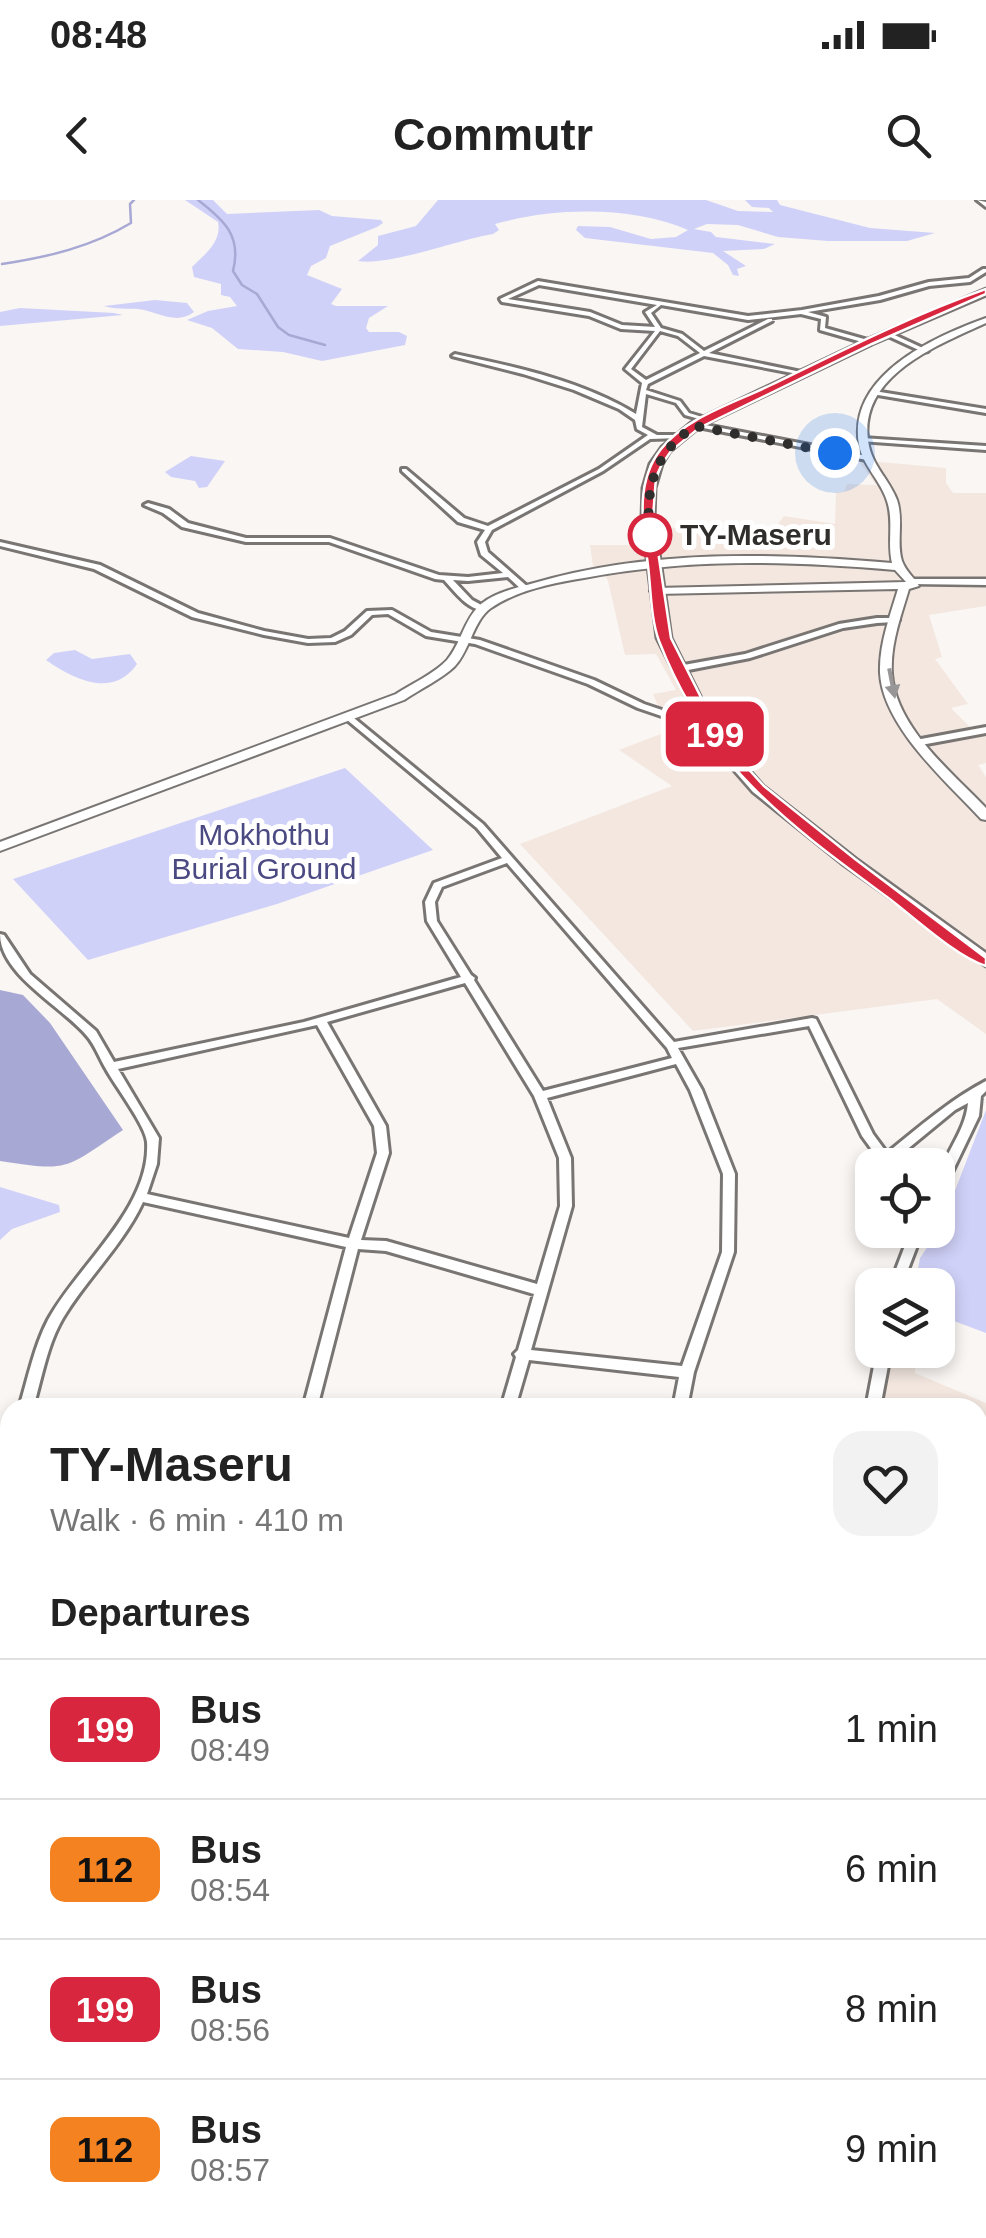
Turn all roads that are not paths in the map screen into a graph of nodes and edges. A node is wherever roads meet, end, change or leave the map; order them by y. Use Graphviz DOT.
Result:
graph roads {
  1 [pos="980,200"];
  2 [pos="986,206"];
  3 [pos="986,269"];
  4 [pos="986,292"];
  5 [pos="659,306"];
  6 [pos="801,312"];
  7 [pos="772,318"];
  8 [pos="986,320"];
  9 [pos="659,329"];
  10 [pos="888,334"];
  11 [pos="869,342"];
  12 [pos="924,351"];
  13 [pos="705,354"];
  14 [pos="456,356"];
  15 [pos="802,373"];
  16 [pos="644,387"];
  17 [pos="874,393"];
  18 [pos="986,411"];
  19 [pos="639,419"];
  20 [pos="701,422"];
  21 [pos="654,435"];
  22 [pos="678,437"];
  23 [pos="862,440"];
  24 [pos="986,448"];
  25 [pos="868,458"];
  26 [pos="404,470"];
  27 [pos="148,505"];
  28 [pos="489,529"];
  29 [pos="0,544"];
  30 [pos="653,566"];
  31 [pos="509,575"];
  32 [pos="447,578"];
  33 [pos="905,581"];
  34 [pos="986,582"];
  35 [pos="525,588"];
  36 [pos="656,590"];
  37 [pos="482,609"];
  38 [pos="896,620"];
  39 [pos="467,641"];
  40 [pos="678,670"];
  41 [pos="349,717"];
  42 [pos="706,722"];
  43 [pos="986,730"];
  44 [pos="921,742"];
  45 [pos="986,816"];
  46 [pos="0,846"];
  47 [pos="509,859"];
  48 [pos="1,942"];
  49 [pos="986,961"];
  50 [pos="470,978"];
  51 [pos="320,1020"];
  52 [pos="671,1046"];
  53 [pos="677,1060"];
  54 [pos="110,1068"];
  55 [pos="986,1085"];
  56 [pos="975,1095"];
  57 [pos="540,1096"];
  58 [pos="877,1148"];
  59 [pos="904,1148"];
  60 [pos="955,1154"];
  61 [pos="140,1197"];
  62 [pos="353,1244"];
  63 [pos="539,1290"];
  64 [pos="521,1354"];
  65 [pos="881,1368"];
  66 [pos="687,1372"];
  67 [pos="29,1398"];
  68 [pos="313,1398"];
  69 [pos="510,1398"];
  70 [pos="682,1398"];
  71 [pos="875,1398"];
  1 -- 2 [label="street"];
  3 -- 6 [label="street"];
  4 -- 10 [label="main road"];
  5 -- 7 [label="street"];
  5 -- 9 [label="street"];
  5 -- 9 [label="street"];
  6 -- 7 [label="street"];
  6 -- 11 [label="street"];
  7 -- 13 [label="street"];
  8 -- 12 [label="main road"];
  9 -- 13 [label="street"];
  9 -- 16 [label="street"];
  10 -- 11 [label="main road"];
  10 -- 12 [label="street"];
  11 -- 15 [label="main road"];
  12 -- 17 [label="main road"];
  13 -- 15 [label="street"];
  13 -- 16 [label="street"];
  14 -- 19 [label="street"];
  15 -- 20 [label="main road"];
  16 -- 19 [label="street"];
  16 -- 20 [label="street"];
  17 -- 18 [label="street"];
  17 -- 23 [label="main road"];
  19 -- 21 [label="street"];
  20 -- 22 [label="main road"];
  20 -- 25 [label="street"];
  21 -- 22 [label="street"];
  21 -- 28 [label="street"];
  22 -- 30 [label="main road"];
  23 -- 24 [label="street"];
  23 -- 25 [label="main road"];
  25 -- 33 [label="main road"];
  26 -- 28 [label="street"];
  27 -- 32 [label="street"];
  28 -- 31 [label="street"];
  29 -- 39 [label="street"];
  30 -- 33 [label="main road"];
  30 -- 35 [label="main road"];
  30 -- 36 [label="main road"];
  31 -- 32 [label="street"];
  31 -- 35 [label="street"];
  32 -- 37 [label="street"];
  33 -- 34 [label="street"];
  33 -- 36 [label="main road"];
  33 -- 38 [label="main road"];
  35 -- 37 [label="main road"];
  36 -- 40 [label="main road"];
  37 -- 39 [label="main road"];
  38 -- 40 [label="street"];
  38 -- 44 [label="main road, one-way"];
  39 -- 41 [label="main road"];
  39 -- 42 [label="street"];
  40 -- 42 [label="main road"];
  41 -- 46 [label="main road"];
  41 -- 47 [label="street"];
  42 -- 49 [label="main road"];
  43 -- 44 [label="street"];
  44 -- 45 [label="main road"];
  47 -- 50 [label="street"];
  47 -- 52 [label="street"];
  48 -- 54 [label="street"];
  50 -- 51 [label="street"];
  50 -- 57 [label="street"];
  51 -- 54 [label="street"];
  51 -- 62 [label="street"];
  52 -- 53 [label="street"];
  52 -- 58 [label="street"];
  53 -- 57 [label="street"];
  53 -- 66 [label="street"];
  54 -- 61 [label="street"];
  55 -- 56 [label="street"];
  56 -- 59 [label="street"];
  56 -- 60 [label="street"];
  57 -- 63 [label="street"];
  61 -- 62 [label="street"];
  61 -- 67 [label="street"];
  62 -- 63 [label="street"];
  62 -- 68 [label="street"];
  63 -- 64 [label="street"];
  64 -- 66 [label="street"];
  64 -- 69 [label="street"];
  65 -- 71 [label="street"];
  66 -- 70 [label="street"];
}
